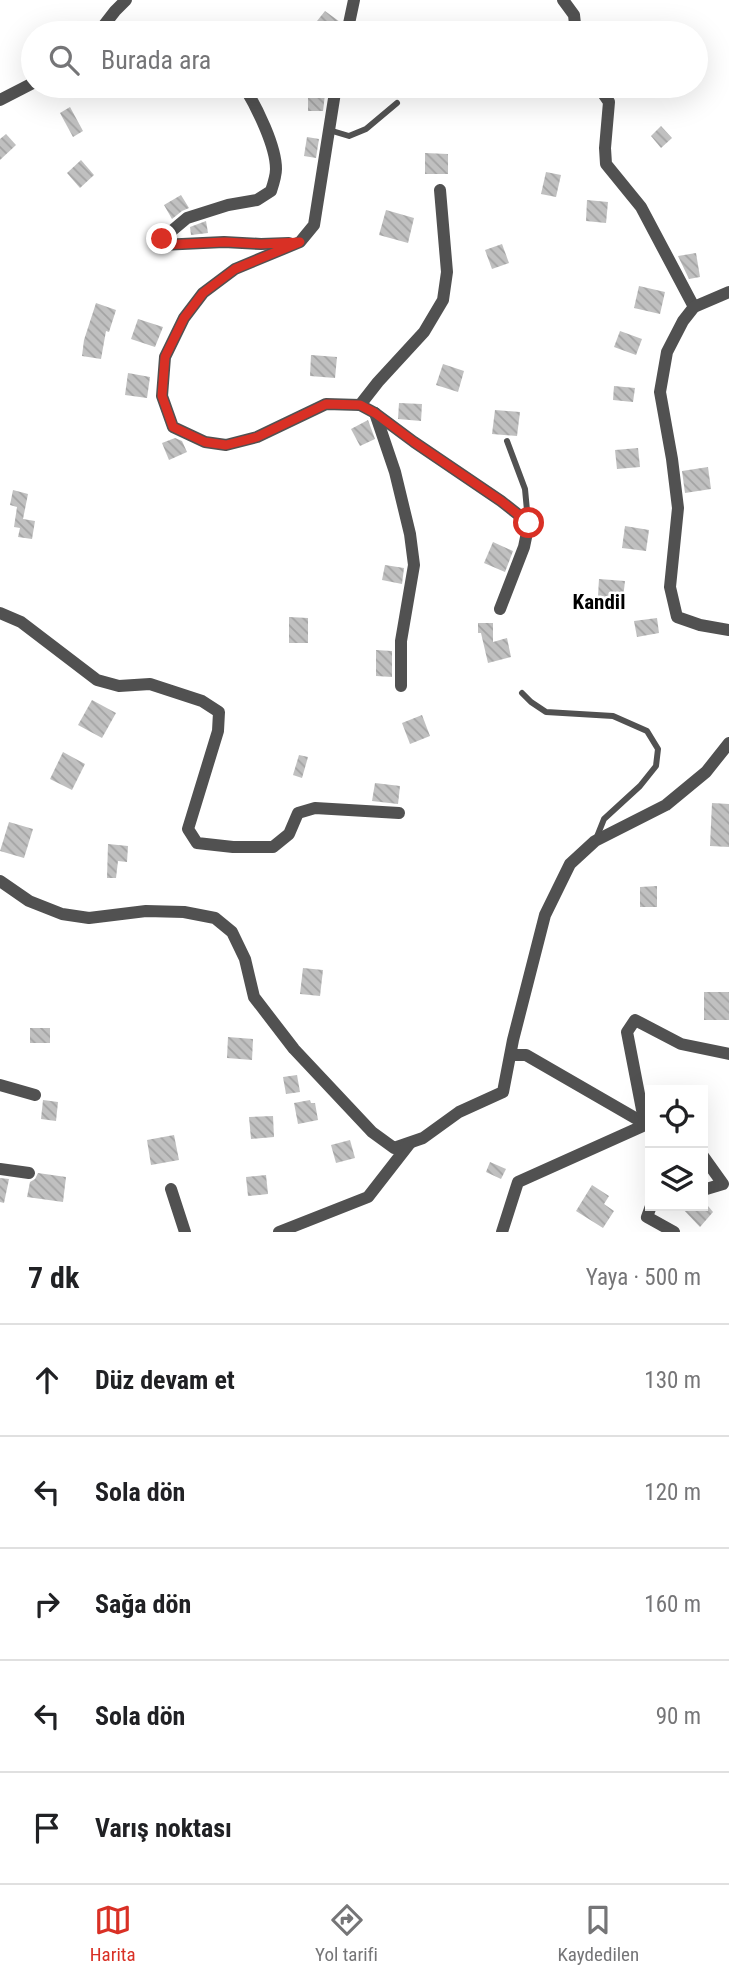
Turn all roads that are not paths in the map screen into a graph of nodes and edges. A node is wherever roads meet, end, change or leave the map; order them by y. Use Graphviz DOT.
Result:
graph roads {
  1 [pos="126,0"];
  2 [pos="354,0"];
  3 [pos="563,0"];
  4 [pos="107,21"];
  5 [pos="350,21"];
  6 [pos="575,21"];
  7 [pos="21,89"];
  8 [pos="251,98"];
  9 [pos="334,98"];
  10 [pos="606,98"];
  11 [pos="0,100"];
  12 [pos="397,103"];
  13 [pos="329,130"];
  14 [pos="440,190"];
  15 [pos="300,242"];
  16 [pos="729,292"];
  17 [pos="694,307"];
  18 [pos="360,405"];
  19 [pos="375,413"];
  20 [pos="507,441"];
  21 [pos="529,523"];
  22 [pos="500,609"];
  23 [pos="0,613"];
  24 [pos="729,630"];
  25 [pos="401,686"];
  26 [pos="522,693"];
  27 [pos="729,743"];
  28 [pos="399,813"];
  29 [pos="595,841"];
  30 [pos="0,881"];
  31 [pos="729,1054"];
  32 [pos="511,1055"];
  33 [pos="0,1086"];
  34 [pos="35,1095"];
  35 [pos="645,1112"];
  36 [pos="645,1123"];
  37 [pos="645,1126"];
  38 [pos="410,1142"];
  39 [pos="708,1163"];
  40 [pos="0,1169"];
  41 [pos="29,1173"];
  42 [pos="708,1188"];
  43 [pos="171,1189"];
  44 [pos="650,1211"];
  45 [pos="185,1232"];
  46 [pos="278,1232"];
  47 [pos="502,1232"];
  48 [pos="674,1232"];
  1 -- 4 [label="street"];
  2 -- 5 [label="street"];
  3 -- 6 [label="street"];
  7 -- 11 [label="street"];
  8 -- 15 [label="street"];
  9 -- 13 [label="street"];
  10 -- 17 [label="street"];
  12 -- 13 [label="lane"];
  13 -- 15 [label="street"];
  14 -- 18 [label="street"];
  15 -- 18 [label="street"];
  16 -- 17 [label="street"];
  17 -- 24 [label="street"];
  18 -- 19 [label="street"];
  19 -- 21 [label="street"];
  19 -- 25 [label="street"];
  20 -- 21 [label="lane"];
  21 -- 22 [label="street"];
  23 -- 28 [label="street"];
  26 -- 29 [label="lane"];
  27 -- 29 [label="street"];
  29 -- 32 [label="street"];
  30 -- 38 [label="street"];
  31 -- 35 [label="street"];
  32 -- 36 [label="street"];
  32 -- 38 [label="street"];
  33 -- 34 [label="street"];
  37 -- 47 [label="street"];
  38 -- 46 [label="street"];
  39 -- 42 [label="street"];
  40 -- 41 [label="street"];
  43 -- 45 [label="street"];
  44 -- 48 [label="street"];
}
